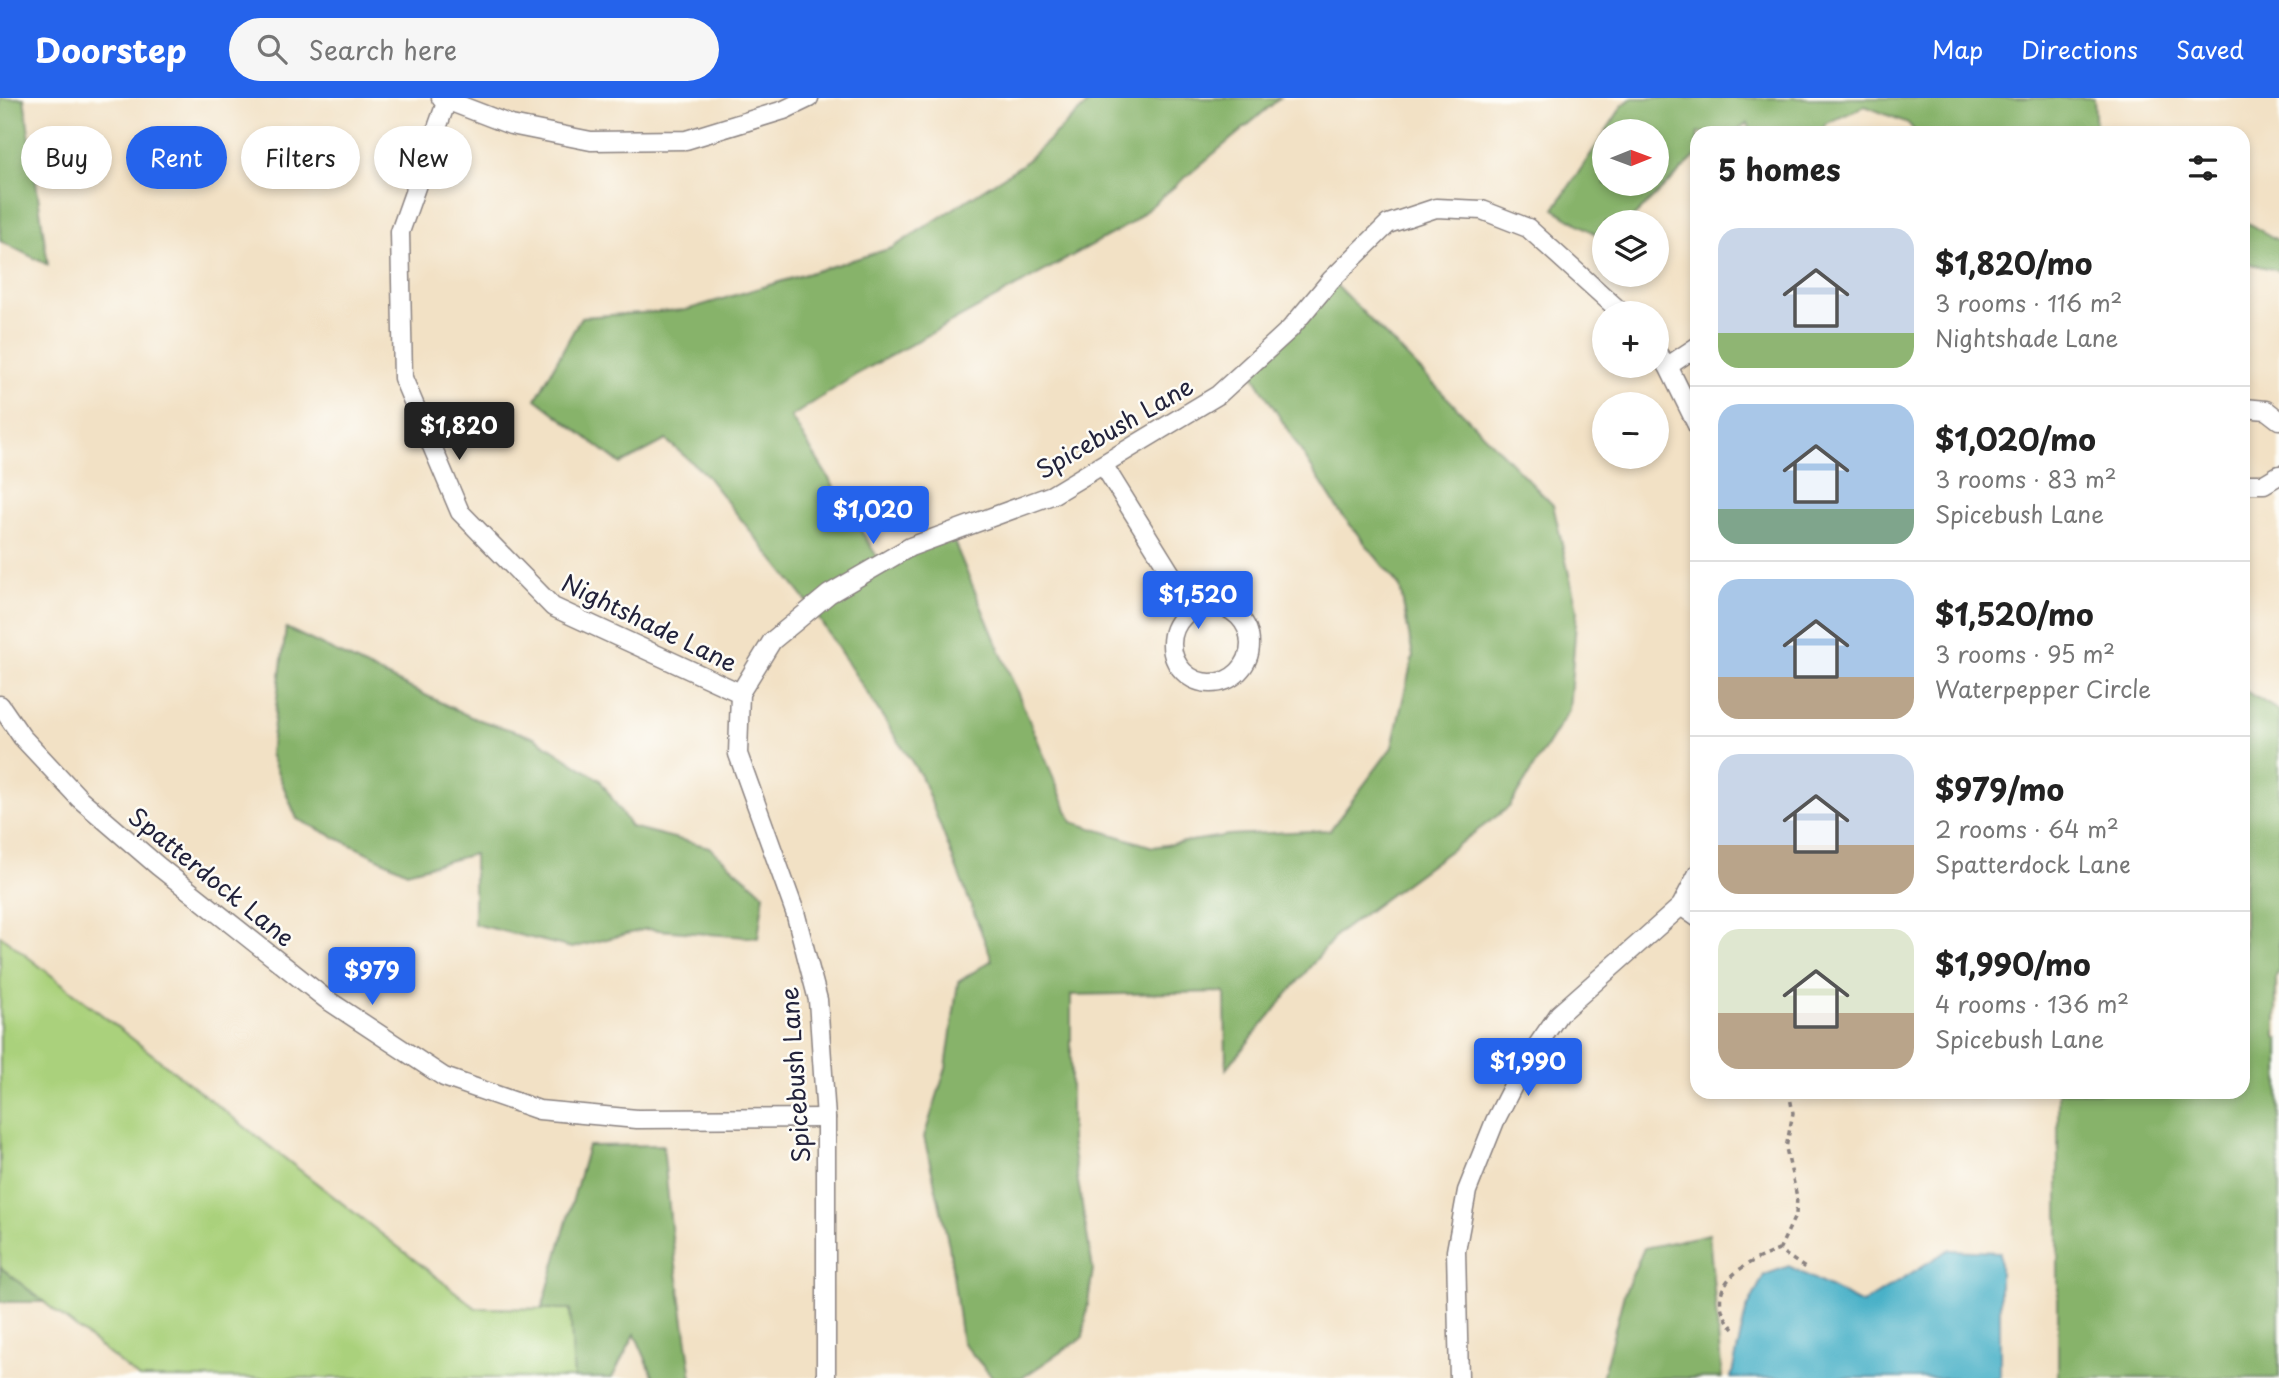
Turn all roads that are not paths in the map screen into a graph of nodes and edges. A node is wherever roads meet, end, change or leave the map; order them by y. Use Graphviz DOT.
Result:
graph roads {
  1 [pos="809,98"];
  2 [pos="444,99"];
  3 [pos="1609,301"];
  4 [pos="1690,349"];
  5 [pos="1669,358"];
  6 [pos="1669,371"];
  7 [pos="2250,409"];
  8 [pos="1690,412"];
  9 [pos="2279,420"];
  10 [pos="1104,466"];
  11 [pos="2277,481"];
  12 [pos="2250,484"];
  13 [pos="1194,608"];
  14 [pos="740,693"];
  15 [pos="0,705"];
  16 [pos="1690,889"];
  17 [pos="1681,906"];
  18 [pos="1690,912"];
  19 [pos="826,1118"];
  20 [pos="826,1378"];
  21 [pos="1459,1378"];
  1 -- 2 [label="street"];
  2 -- 14 [label="street, Nightshade Lane"];
  3 -- 10 [label="street, Spicebush Lane"];
  4 -- 5 [label="street"];
  6 -- 8 [label="street"];
  7 -- 9 [label="street"];
  10 -- 13 [label="street"];
  10 -- 14 [label="street, Spicebush Lane"];
  11 -- 12 [label="street"];
  13 -- 13 [label="street"];
  14 -- 19 [label="street, Spicebush Lane"];
  15 -- 19 [label="street, Spatterdock Lane"];
  16 -- 17 [label="street"];
  17 -- 18 [label="street"];
  17 -- 21 [label="street"];
  19 -- 20 [label="street, Spicebush Lane"];
}
